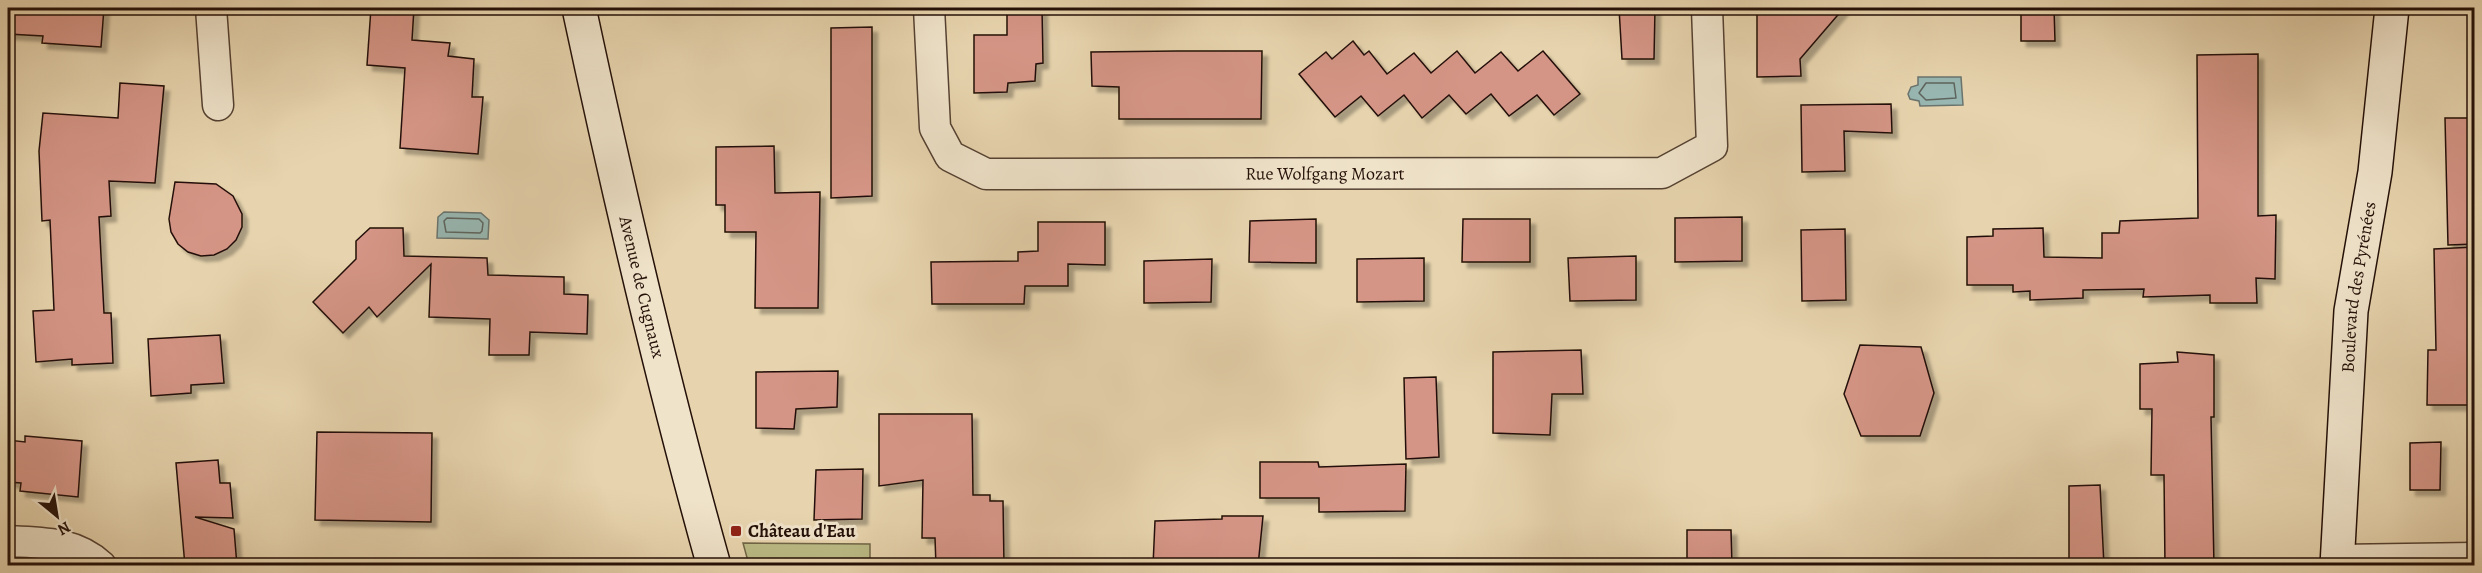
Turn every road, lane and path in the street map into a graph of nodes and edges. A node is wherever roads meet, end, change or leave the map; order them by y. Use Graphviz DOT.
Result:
graph roads {
  1 [pos="211,8"];
  2 [pos="579,8"];
  3 [pos="929,8"];
  4 [pos="1707,8"];
  5 [pos="2392,8"];
  6 [pos="218,105"];
  7 [pos="8,542"];
  8 [pos="2475,558"];
  9 [pos="2338,563"];
  10 [pos="101,566"];
  11 [pos="714,566"];
  1 -- 6 [label="street"];
  2 -- 11 [label="street, Avenue de Cugnaux"];
  3 -- 4 [label="street, Rue Wolfgang Mozart"];
  5 -- 9 [label="street, Boulevard des Pyrénées"];
  7 -- 10 [label="street"];
  8 -- 9 [label="street"];
}
